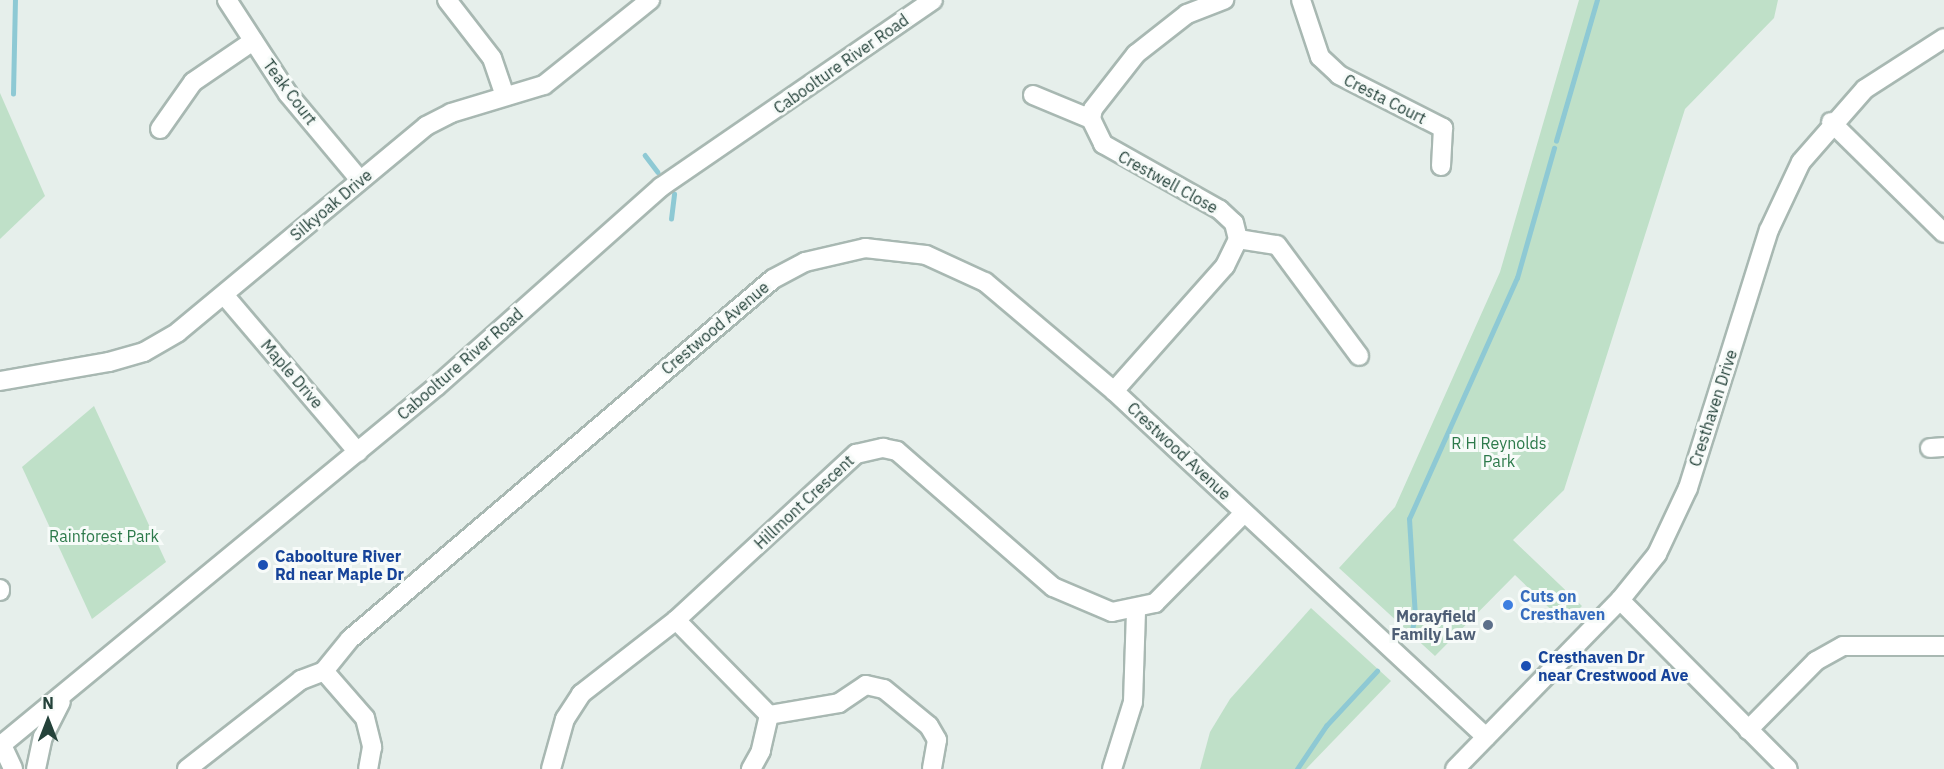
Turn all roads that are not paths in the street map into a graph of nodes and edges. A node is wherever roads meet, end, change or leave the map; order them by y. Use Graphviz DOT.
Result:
graph roads {
  1 [pos="227,0"];
  2 [pos="447,0"];
  3 [pos="650,0"];
  4 [pos="933,0"];
  5 [pos="1224,0"];
  6 [pos="1300,0"];
  7 [pos="1944,38"];
  8 [pos="253,41"];
  9 [pos="1033,95"];
  10 [pos="505,96"];
  11 [pos="1091,119"];
  12 [pos="1831,122"];
  13 [pos="160,129"];
  14 [pos="1441,166"];
  15 [pos="360,180"];
  16 [pos="1944,233"];
  17 [pos="1238,239"];
  18 [pos="225,296"];
  19 [pos="1359,356"];
  20 [pos="0,381"];
  21 [pos="1114,391"];
  22 [pos="358,452"];
  23 [pos="1244,513"];
  24 [pos="1620,600"];
  25 [pos="1136,610"];
  26 [pos="676,620"];
  27 [pos="1944,646"];
  28 [pos="324,671"];
  29 [pos="65,695"];
  30 [pos="769,715"];
  31 [pos="1748,730"];
  32 [pos="1486,737"];
  33 [pos="1,746"];
  34 [pos="13,769"];
  35 [pos="36,769"];
  36 [pos="187,769"];
  37 [pos="368,769"];
  38 [pos="551,769"];
  39 [pos="751,769"];
  40 [pos="932,769"];
  41 [pos="1113,769"];
  42 [pos="1455,769"];
  43 [pos="1788,769"];
  1 -- 8 [label="street, Teak Court"];
  2 -- 10 [label="street"];
  3 -- 10 [label="street, Silkyoak Drive"];
  4 -- 22 [label="street, Caboolture River Road"];
  5 -- 11 [label="street"];
  6 -- 14 [label="street, Cresta Court"];
  7 -- 12 [label="street, Cresthaven Drive"];
  8 -- 13 [label="street"];
  8 -- 15 [label="street, Teak Court"];
  9 -- 11 [label="street"];
  10 -- 15 [label="street, Silkyoak Drive"];
  11 -- 17 [label="street, Crestwell Close"];
  12 -- 16 [label="street"];
  12 -- 24 [label="street, Cresthaven Drive"];
  15 -- 18 [label="street, Silkyoak Drive"];
  17 -- 19 [label="street"];
  17 -- 21 [label="street"];
  18 -- 20 [label="street, Silkyoak Drive"];
  18 -- 22 [label="street, Maple Drive"];
  21 -- 23 [label="street, Crestwood Avenue"];
  21 -- 28 [label="street, Crestwood Avenue"];
  22 -- 29 [label="street, Caboolture River Road"];
  23 -- 25 [label="street"];
  23 -- 32 [label="street, Crestwood Avenue"];
  24 -- 31 [label="street"];
  24 -- 32 [label="street, Cresthaven Drive"];
  25 -- 26 [label="street, Hillmont Crescent"];
  25 -- 41 [label="street"];
  26 -- 30 [label="street"];
  26 -- 38 [label="street, Hillmont Crescent"];
  27 -- 31 [label="street"];
  28 -- 36 [label="street, Crestwood Avenue"];
  28 -- 37 [label="street"];
  29 -- 33 [label="street, Caboolture River Road"];
  29 -- 35 [label="street"];
  30 -- 39 [label="street"];
  30 -- 40 [label="street"];
  31 -- 43 [label="street"];
  32 -- 42 [label="street, Cresthaven Drive"];
  33 -- 34 [label="street"];
}
